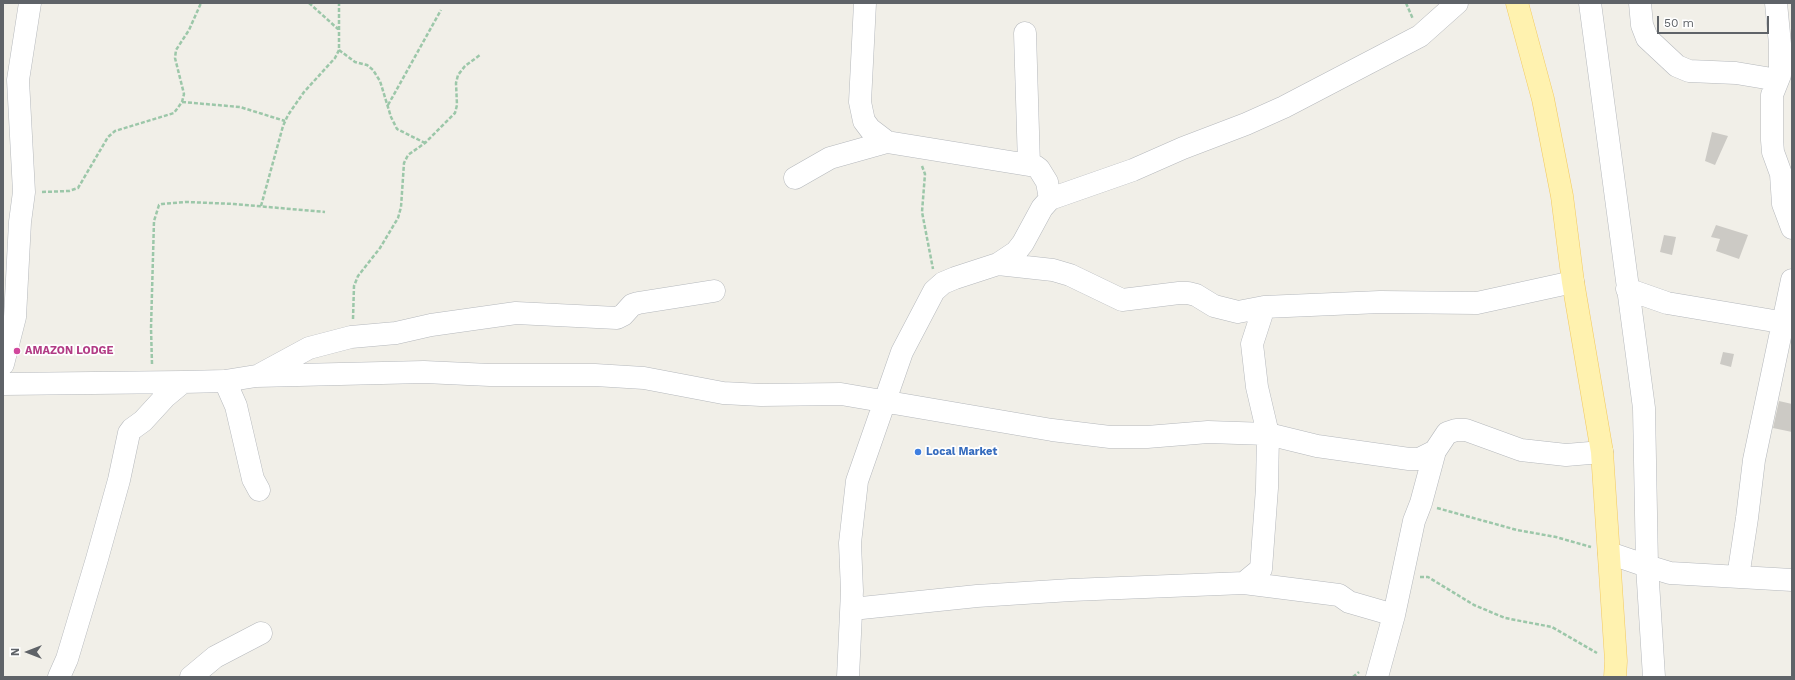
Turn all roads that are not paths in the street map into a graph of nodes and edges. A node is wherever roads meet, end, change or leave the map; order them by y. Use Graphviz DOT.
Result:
graph roads {
  1 [pos="30,3"];
  2 [pos="864,3"];
  3 [pos="1457,3"];
  4 [pos="1517,3"];
  5 [pos="1590,3"];
  6 [pos="1640,3"];
  7 [pos="1776,3"];
  8 [pos="1025,33"];
  9 [pos="1778,80"];
  10 [pos="896,143"];
  11 [pos="1029,165"];
  12 [pos="795,178"];
  13 [pos="1050,199"];
  14 [pos="1792,228"];
  15 [pos="998,264"];
  16 [pos="1792,280"];
  17 [pos="1573,282"];
  18 [pos="1628,289"];
  19 [pos="714,291"];
  20 [pos="1264,307"];
  21 [pos="1787,323"];
  22 [pos="3,364"];
  23 [pos="256,376"];
  24 [pos="225,381"];
  25 [pos="183,382"];
  26 [pos="3,384"];
  27 [pos="886,401"];
  28 [pos="1268,434"];
  29 [pos="1434,451"];
  30 [pos="1602,452"];
  31 [pos="259,490"];
  32 [pos="1609,553"];
  33 [pos="1647,566"];
  34 [pos="1738,577"];
  35 [pos="1792,580"];
  36 [pos="1244,583"];
  37 [pos="852,609"];
  38 [pos="1394,615"];
  39 [pos="261,633"];
  40 [pos="1615,671"];
  41 [pos="59,677"];
  42 [pos="191,677"];
  43 [pos="848,677"];
  44 [pos="1377,677"];
  45 [pos="1654,677"];
  1 -- 22 [label="street"];
  2 -- 10 [label="street"];
  3 -- 13 [label="street"];
  4 -- 17 [label="main road"];
  5 -- 18 [label="street"];
  6 -- 9 [label="street"];
  7 -- 9 [label="street"];
  8 -- 11 [label="street"];
  9 -- 14 [label="street"];
  10 -- 11 [label="street"];
  10 -- 12 [label="street"];
  11 -- 13 [label="street"];
  13 -- 15 [label="street"];
  15 -- 20 [label="street"];
  15 -- 27 [label="street"];
  16 -- 21 [label="street"];
  17 -- 20 [label="street"];
  17 -- 30 [label="main road"];
  18 -- 21 [label="street"];
  18 -- 33 [label="street"];
  19 -- 23 [label="street"];
  20 -- 28 [label="street"];
  21 -- 34 [label="street"];
  23 -- 24 [label="street"];
  23 -- 27 [label="street"];
  24 -- 25 [label="street"];
  24 -- 31 [label="street"];
  25 -- 26 [label="street"];
  25 -- 41 [label="street"];
  27 -- 28 [label="street"];
  27 -- 37 [label="street"];
  28 -- 29 [label="street"];
  28 -- 36 [label="street"];
  29 -- 30 [label="street"];
  29 -- 38 [label="street"];
  30 -- 32 [label="main road"];
  32 -- 33 [label="street"];
  32 -- 40 [label="main road"];
  33 -- 34 [label="street"];
  33 -- 45 [label="street"];
  34 -- 35 [label="street"];
  36 -- 37 [label="street"];
  36 -- 38 [label="street"];
  37 -- 43 [label="street"];
  38 -- 44 [label="street"];
  39 -- 42 [label="street"];
}
